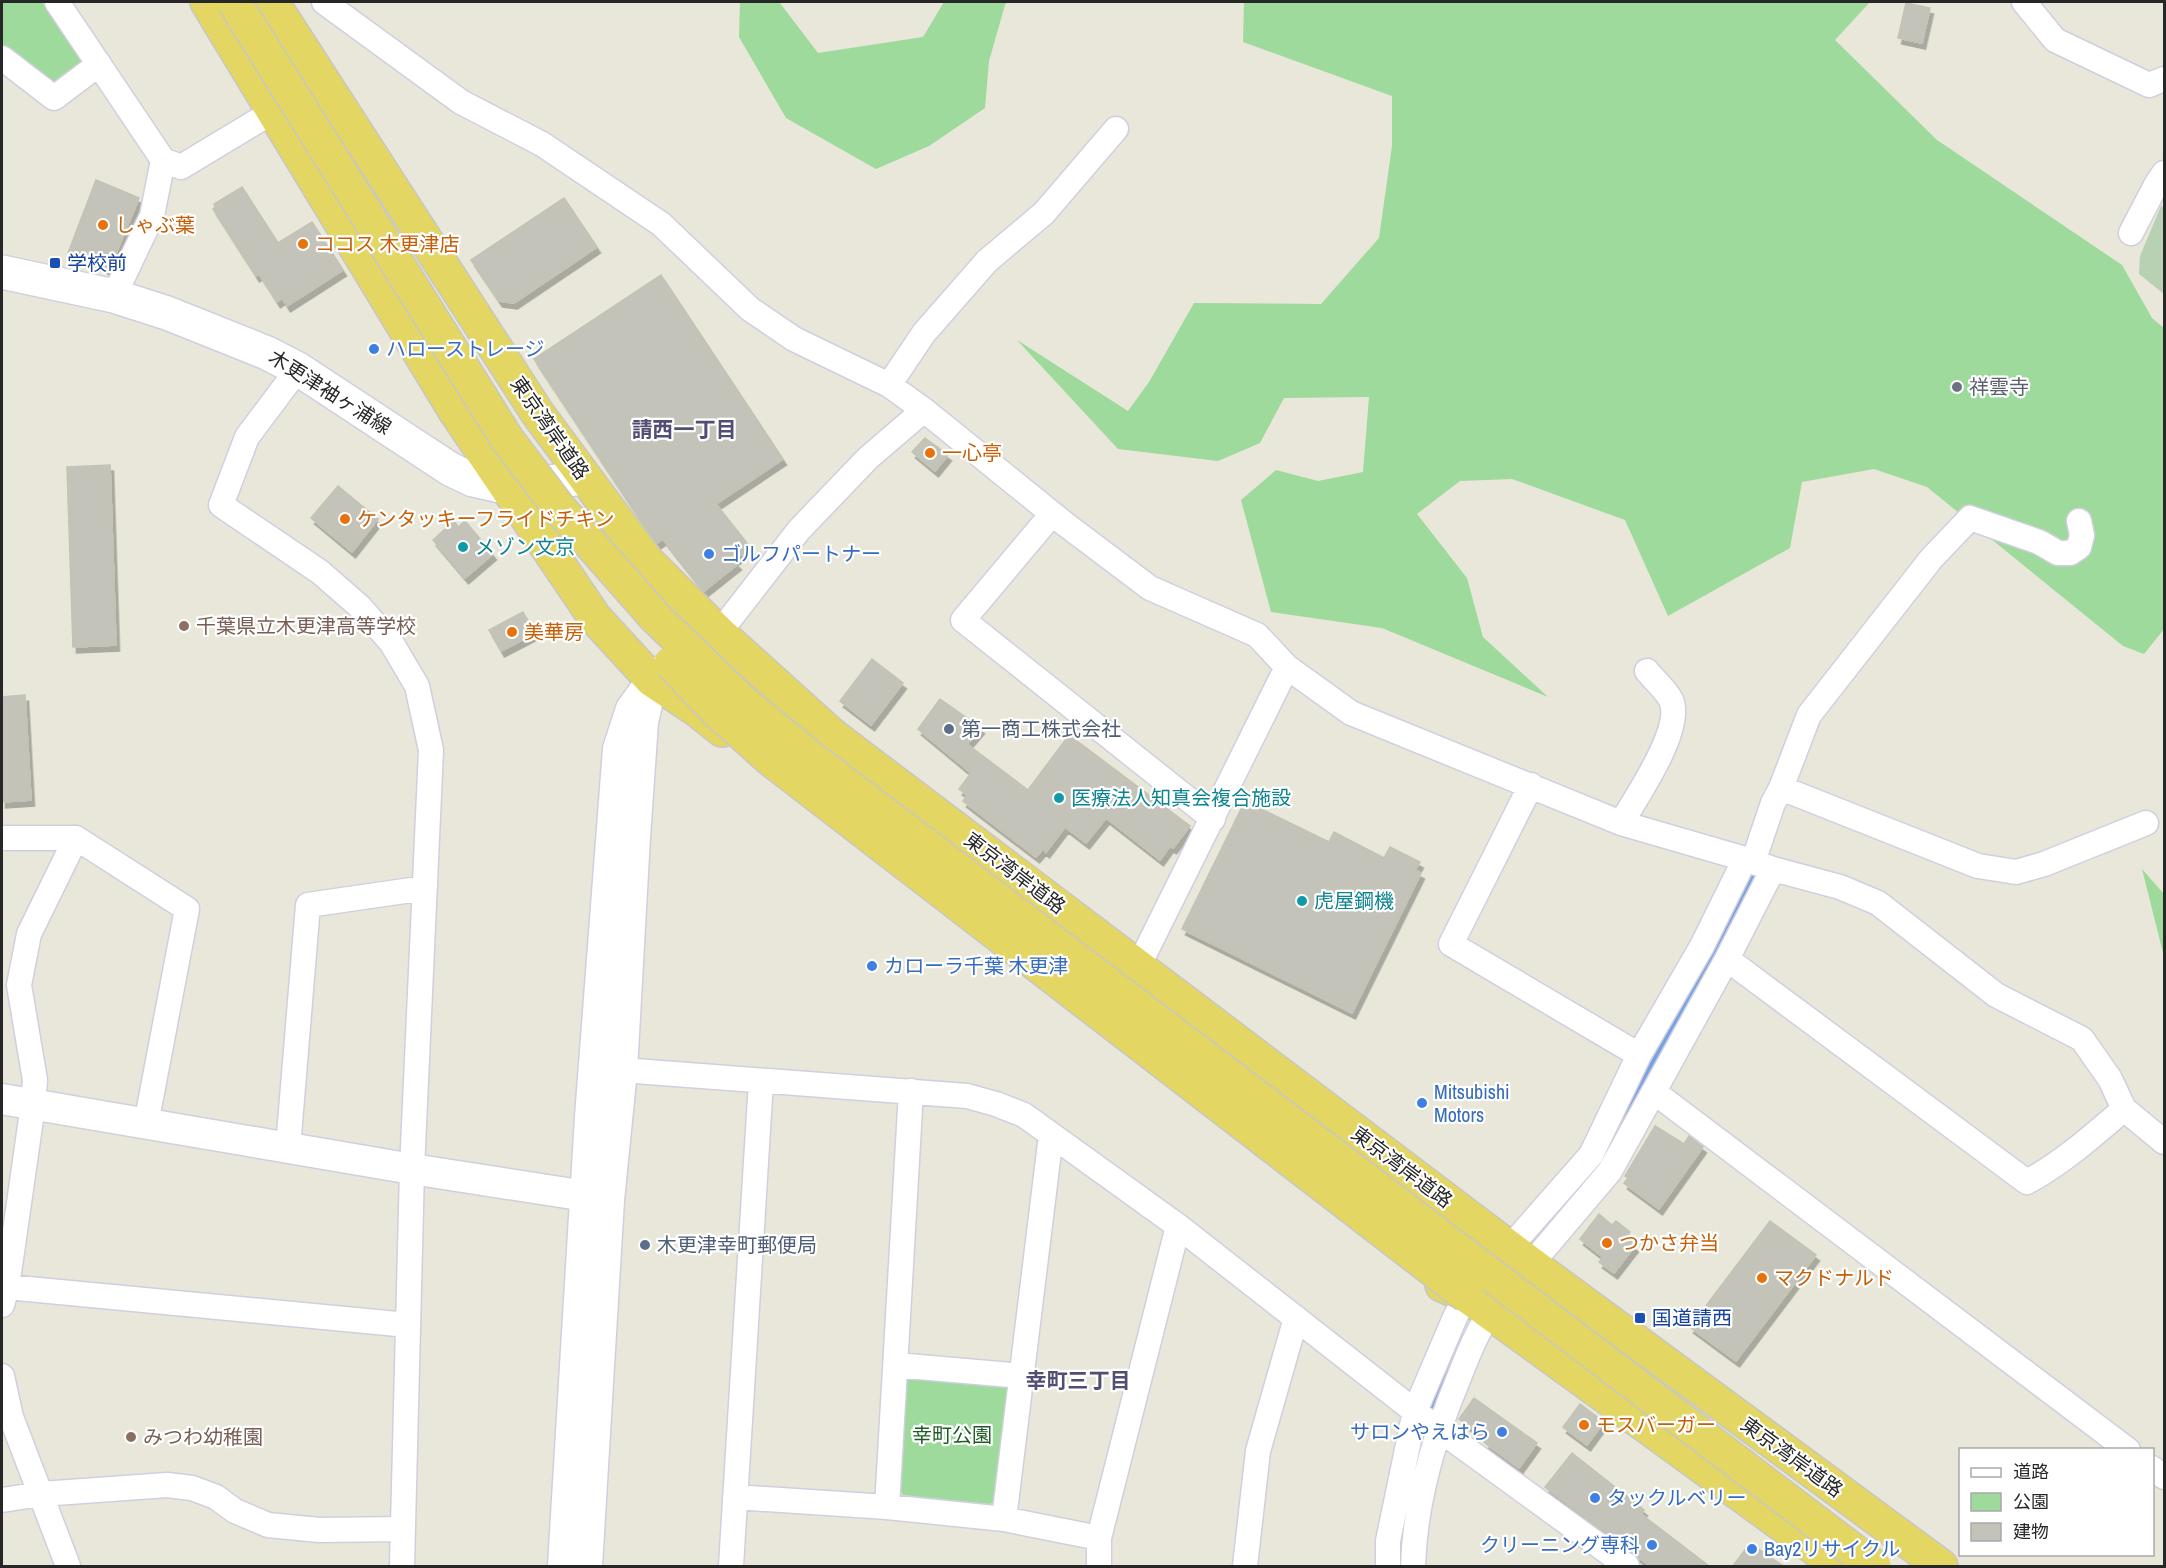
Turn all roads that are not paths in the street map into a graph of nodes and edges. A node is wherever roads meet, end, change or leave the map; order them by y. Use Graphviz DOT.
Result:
graph roads {
  1 [pos="57,2"];
  2 [pos="207,2"];
  3 [pos="234,2"];
  4 [pos="272,2"];
  5 [pos="324,2"];
  6 [pos="2024,2"];
  7 [pos="2,58"];
  8 [pos="99,64"];
  9 [pos="2164,79"];
  10 [pos="274,111"];
  11 [pos="1116,129"];
  12 [pos="163,160"];
  13 [pos="2164,172"];
  14 [pos="2131,233"];
  15 [pos="2,272"];
  16 [pos="114,296"];
  17 [pos="298,369"];
  18 [pos="889,385"];
  19 [pos="924,410"];
  20 [pos="584,478"];
  21 [pos="504,486"];
  22 [pos="1052,514"];
  23 [pos="2079,522"];
  24 [pos="616,572"];
  25 [pos="719,633"];
  26 [pos="1287,667"];
  27 [pos="1647,671"];
  28 [pos="652,680"];
  29 [pos="1531,785"];
  30 [pos="1781,788"];
  31 [pos="1213,819"];
  32 [pos="1621,823"];
  33 [pos="2146,823"];
  34 [pos="2,838"];
  35 [pos="76,838"];
  36 [pos="1757,863"];
  37 [pos="425,888"];
  38 [pos="1727,959"];
  39 [pos="1138,967"];
  40 [pos="1639,1055"];
  41 [pos="622,1070"];
  42 [pos="761,1081"];
  43 [pos="911,1091"];
  44 [pos="1654,1092"];
  45 [pos="2,1099"];
  46 [pos="33,1105"];
  47 [pos="2124,1109"];
  48 [pos="146,1124"];
  49 [pos="1051,1135"];
  50 [pos="2164,1142"];
  51 [pos="288,1147"];
  52 [pos="412,1169"];
  53 [pos="598,1198"];
  54 [pos="1178,1226"];
  55 [pos="1521,1256"];
  56 [pos="4,1296"];
  57 [pos="1478,1305"];
  58 [pos="1296,1318"];
  59 [pos="408,1325"];
  60 [pos="896,1365"];
  61 [pos="2,1376"];
  62 [pos="1022,1376"];
  63 [pos="1427,1420"];
  64 [pos="2127,1448"];
  65 [pos="41,1494"];
  66 [pos="735,1497"];
  67 [pos="2,1500"];
  68 [pos="887,1507"];
  69 [pos="1004,1519"];
  70 [pos="403,1529"];
  71 [pos="1099,1538"];
  72 [pos="68,1566"];
  73 [pos="402,1566"];
  74 [pos="563,1566"];
  75 [pos="587,1566"];
  76 [pos="731,1566"];
  77 [pos="1099,1566"];
  78 [pos="1245,1566"];
  79 [pos="1388,1566"];
  80 [pos="1413,1566"];
  81 [pos="1627,1566"];
  82 [pos="1839,1566"];
  83 [pos="1874,1566"];
  84 [pos="1941,1566"];
  1 -- 8 [label="street"];
  2 -- 10 [label="highway"];
  3 -- 24 [label="highway, 東京湾岸道路, bridge"];
  4 -- 20 [label="highway, 東京湾岸道路"];
  5 -- 18 [label="street"];
  6 -- 9 [label="street"];
  7 -- 8 [label="street"];
  8 -- 12 [label="street"];
  10 -- 12 [label="street"];
  10 -- 21 [label="highway"];
  11 -- 18 [label="street"];
  12 -- 16 [label="street"];
  13 -- 14 [label="street"];
  15 -- 16 [label="main road, 木更津袖ヶ浦線"];
  16 -- 17 [label="main road, 木更津袖ヶ浦線"];
  17 -- 21 [label="main road, 木更津袖ヶ浦線"];
  17 -- 37 [label="street"];
  18 -- 19 [label="street"];
  19 -- 22 [label="street"];
  19 -- 25 [label="street"];
  20 -- 21 [label="main road, 木更津袖ヶ浦線"];
  20 -- 25 [label="highway, 東京湾岸道路"];
  21 -- 28 [label="highway"];
  22 -- 26 [label="street"];
  22 -- 31 [label="street"];
  23 -- 30 [label="street"];
  24 -- 57 [label="highway, bridge"];
  24 -- 83 [label="highway, 東京湾岸道路, bridge"];
  25 -- 28 [label="street"];
  25 -- 39 [label="highway, 東京湾岸道路"];
  26 -- 29 [label="street"];
  26 -- 31 [label="street"];
  27 -- 32 [label="street"];
  28 -- 41 [label="street"];
  28 -- 53 [label="street"];
  28 -- 57 [label="highway"];
  29 -- 32 [label="street"];
  29 -- 40 [label="street"];
  30 -- 33 [label="street"];
  30 -- 36 [label="street"];
  31 -- 39 [label="street"];
  32 -- 36 [label="street"];
  34 -- 35 [label="street"];
  35 -- 46 [label="street"];
  35 -- 48 [label="street"];
  36 -- 38 [label="street"];
  36 -- 40 [label="street"];
  36 -- 47 [label="street"];
  37 -- 51 [label="street"];
  37 -- 52 [label="street"];
  38 -- 44 [label="street"];
  38 -- 47 [label="street"];
  39 -- 55 [label="highway, 東京湾岸道路"];
  40 -- 55 [label="street"];
  41 -- 42 [label="street"];
  41 -- 53 [label="street"];
  42 -- 43 [label="street"];
  42 -- 66 [label="street"];
  43 -- 49 [label="street"];
  43 -- 60 [label="street"];
  44 -- 55 [label="street"];
  44 -- 64 [label="street"];
  45 -- 46 [label="street"];
  46 -- 48 [label="street"];
  46 -- 56 [label="street"];
  47 -- 50 [label="street"];
  48 -- 51 [label="street"];
  49 -- 54 [label="street"];
  49 -- 62 [label="street"];
  51 -- 52 [label="street"];
  52 -- 53 [label="street"];
  52 -- 59 [label="street"];
  53 -- 74 [label="street"];
  53 -- 75 [label="street"];
  54 -- 58 [label="street"];
  54 -- 71 [label="street"];
  55 -- 57 [label="street"];
  55 -- 84 [label="highway, 東京湾岸道路"];
  56 -- 59 [label="street"];
  57 -- 63 [label="street"];
  57 -- 82 [label="highway"];
  58 -- 63 [label="street"];
  58 -- 78 [label="street"];
  59 -- 70 [label="street"];
  60 -- 62 [label="street"];
  60 -- 68 [label="street"];
  61 -- 65 [label="street"];
  62 -- 69 [label="street"];
  63 -- 79 [label="street"];
  63 -- 80 [label="street"];
  63 -- 81 [label="street"];
  65 -- 67 [label="street"];
  65 -- 70 [label="street"];
  65 -- 72 [label="street"];
  66 -- 68 [label="street"];
  66 -- 76 [label="street"];
  68 -- 69 [label="street"];
  69 -- 71 [label="street"];
  70 -- 73 [label="street"];
  71 -- 77 [label="street"];
}
